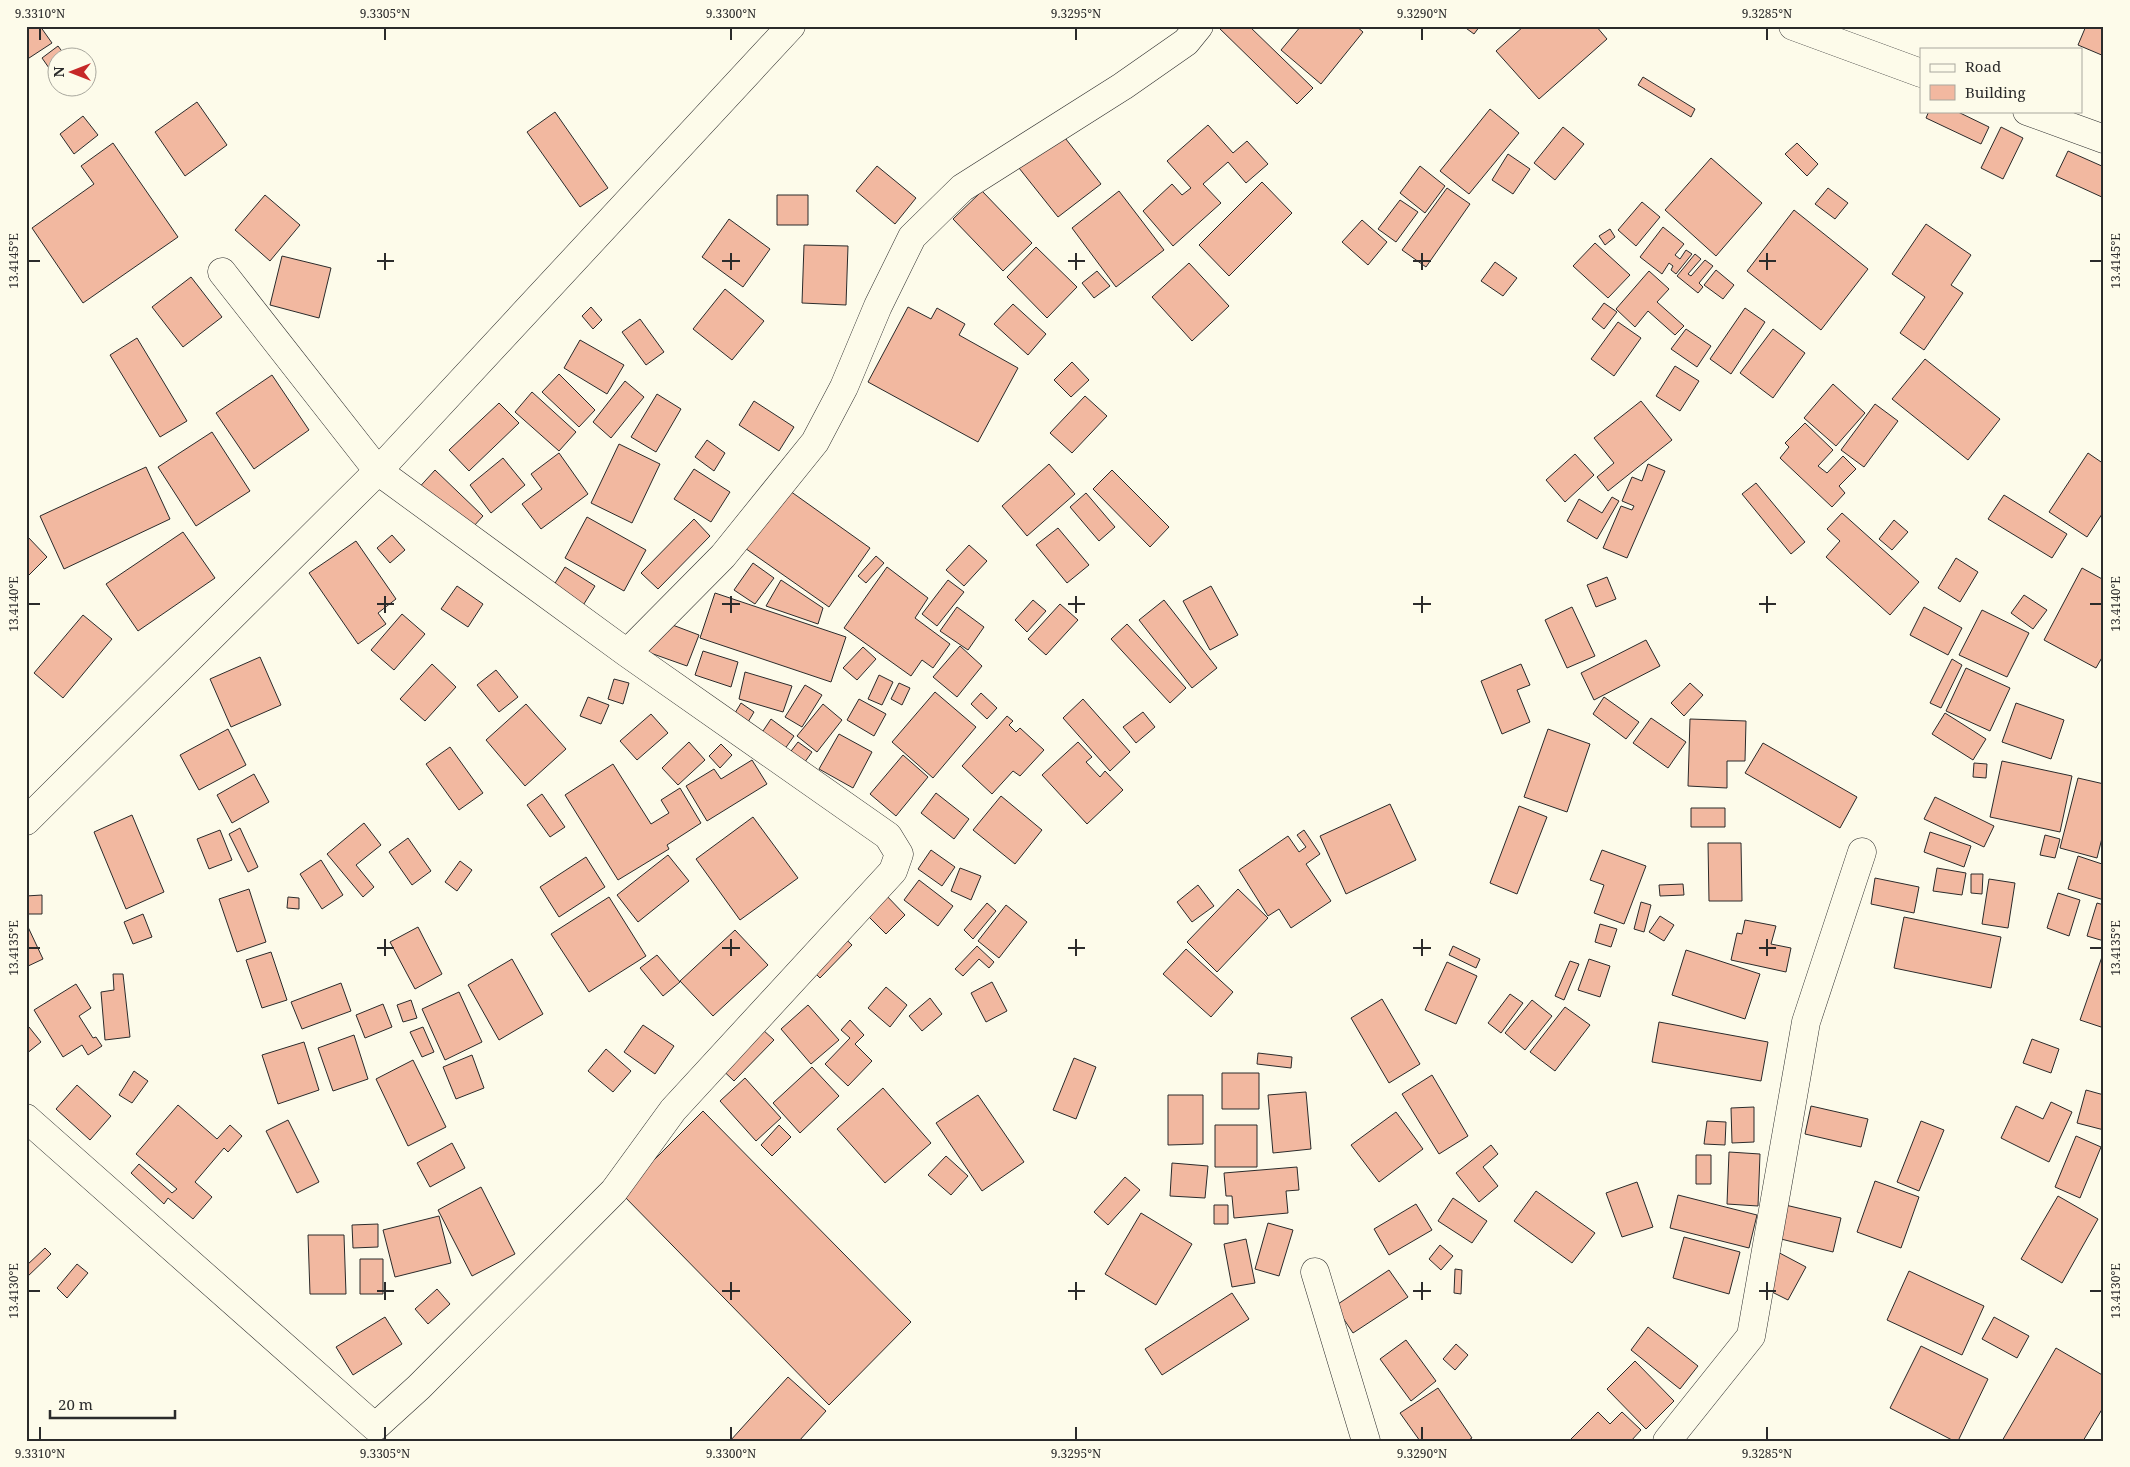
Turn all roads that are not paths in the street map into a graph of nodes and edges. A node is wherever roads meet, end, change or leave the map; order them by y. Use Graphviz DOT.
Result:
graph roads {
  1 [pos="790,26"];
  2 [pos="1199,26"];
  3 [pos="1793,26"];
  4 [pos="1920,73"];
  5 [pos="2030,112"];
  6 [pos="2104,139"];
  7 [pos="222,272"];
  8 [pos="378,471"];
  9 [pos="627,652"];
  10 [pos="26,821"];
  11 [pos="1862,852"];
  12 [pos="26,1118"];
  13 [pos="1315,1272"];
  14 [pos="383,1434"];
  15 [pos="1366,1441"];
  16 [pos="1667,1441"];
  1 -- 8 [label="street"];
  2 -- 9 [label="street"];
  3 -- 4 [label="street"];
  5 -- 6 [label="street"];
  7 -- 8 [label="street"];
  8 -- 9 [label="street"];
  8 -- 10 [label="street"];
  9 -- 14 [label="street"];
  11 -- 16 [label="street"];
  12 -- 14 [label="street"];
  13 -- 15 [label="street"];
}
